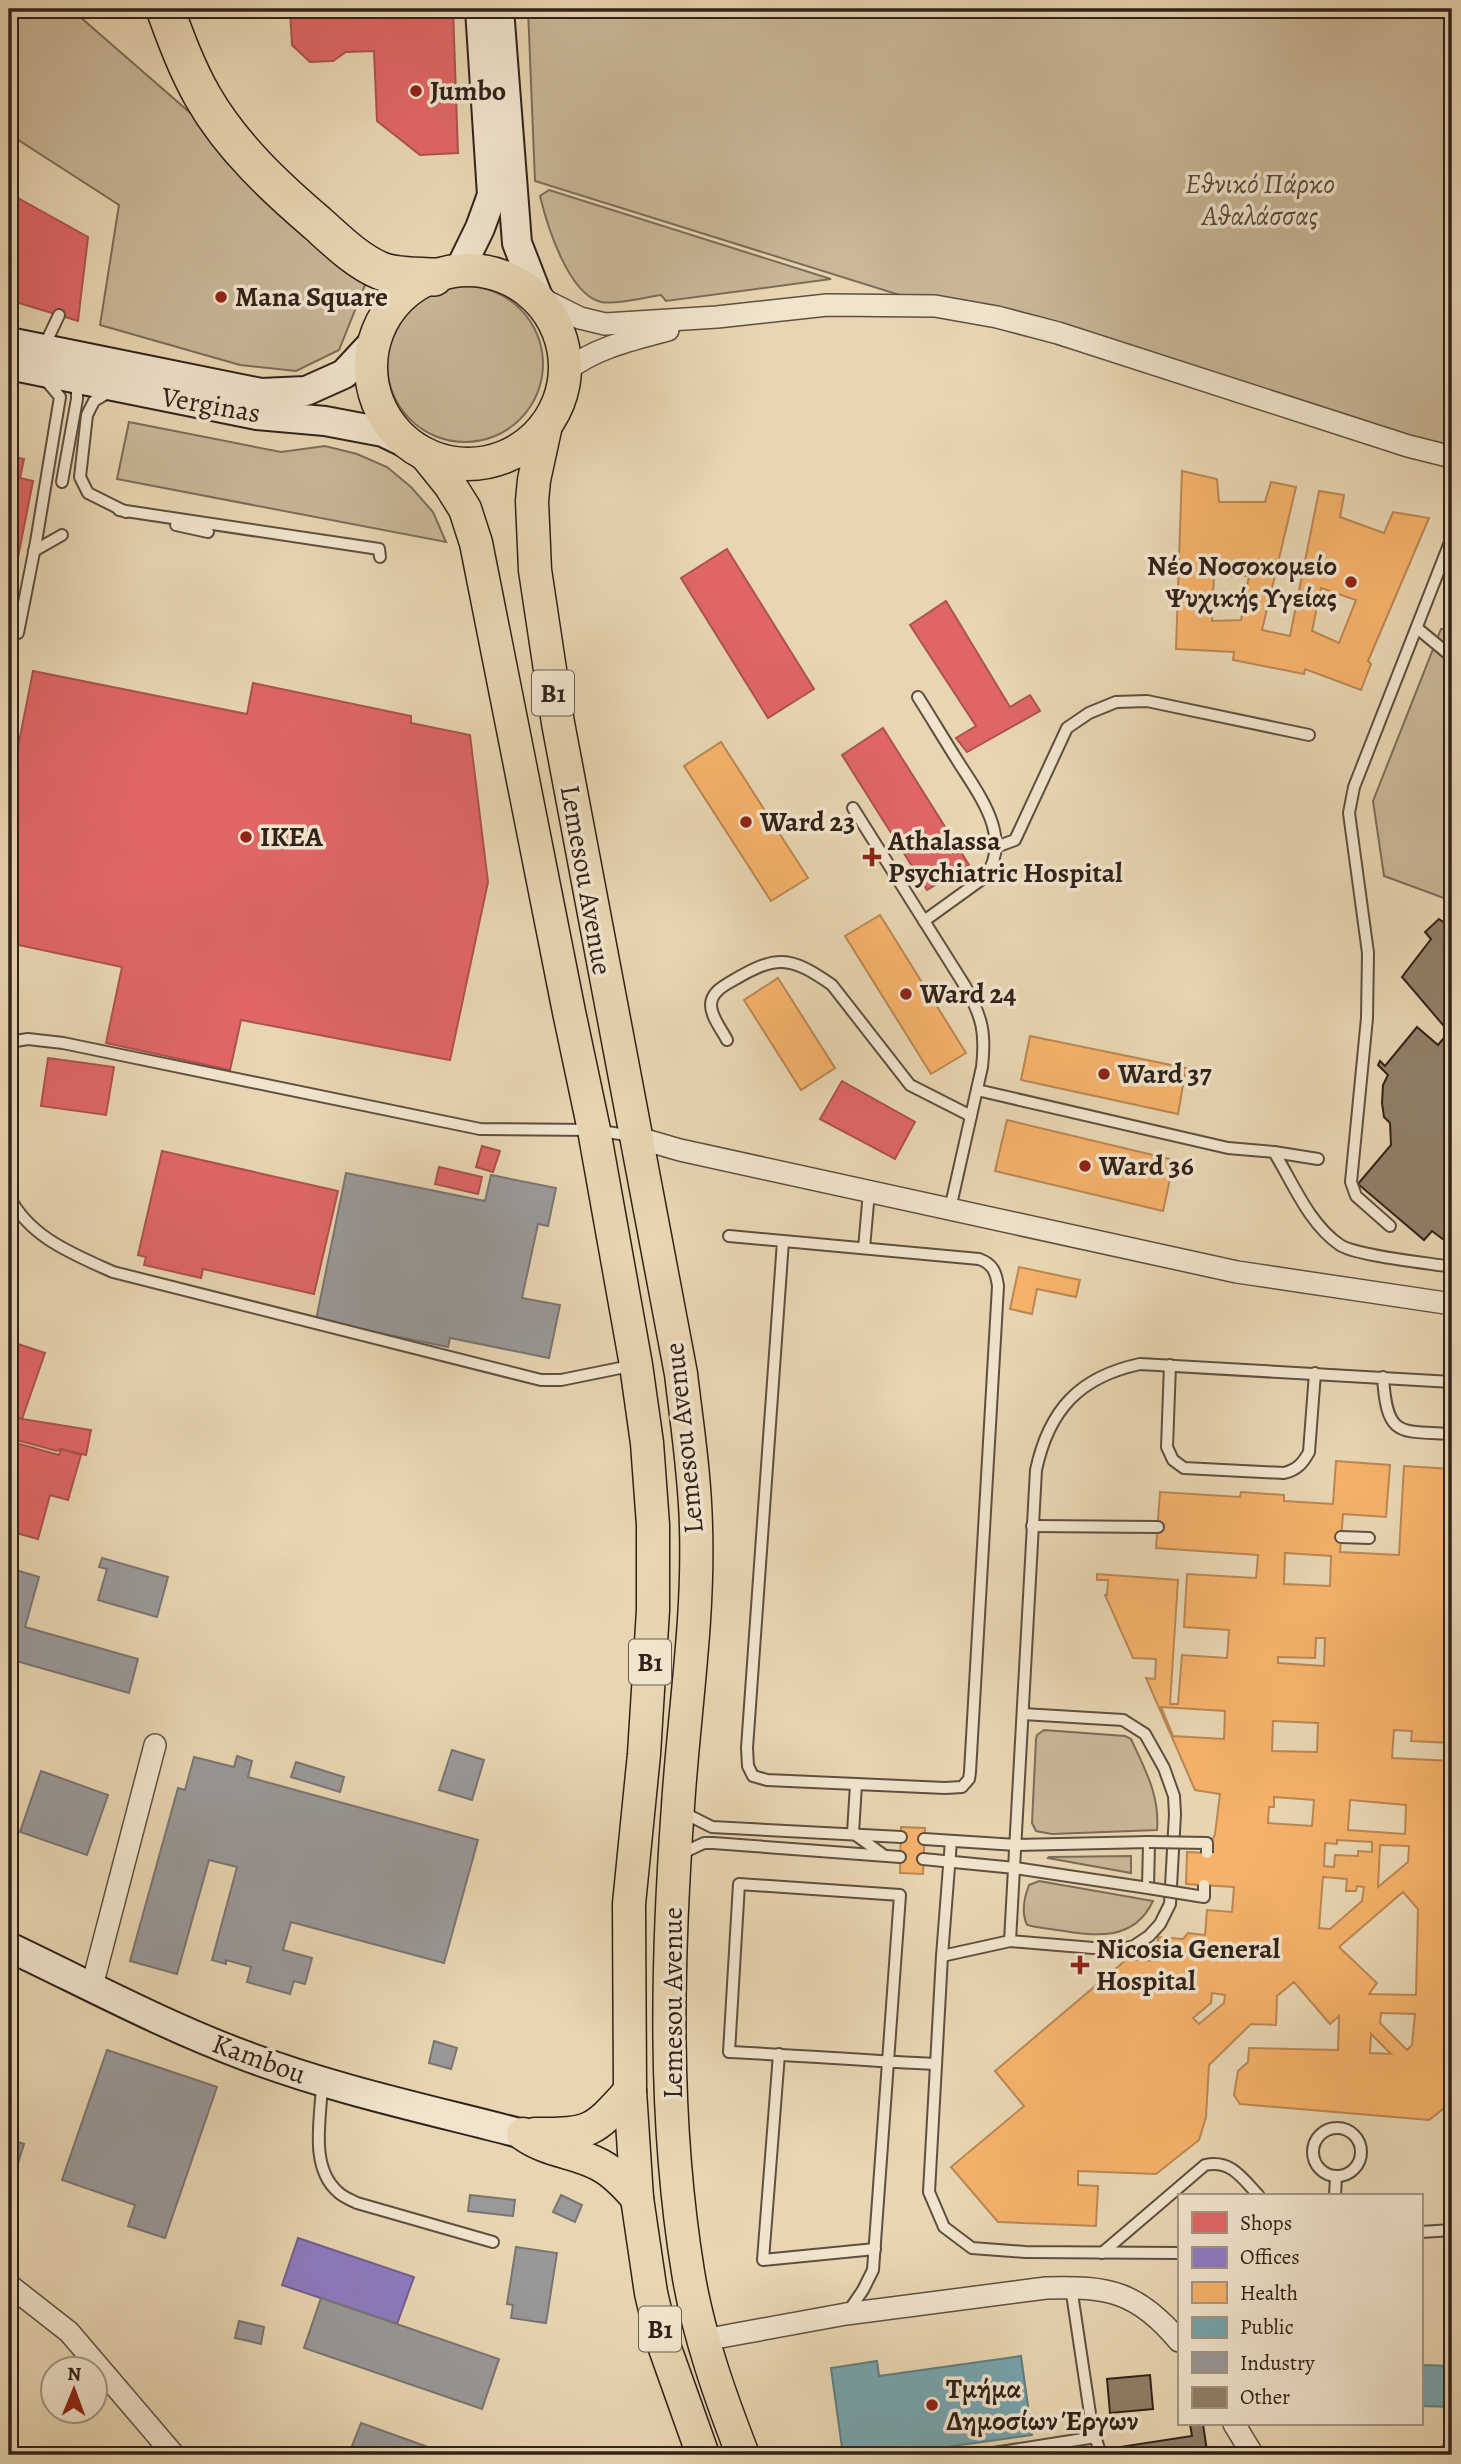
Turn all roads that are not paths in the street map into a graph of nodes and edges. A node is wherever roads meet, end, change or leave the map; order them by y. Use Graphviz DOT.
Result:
graph roads {
  1 [pos="165,9"];
  2 [pos="480,9"];
  3 [pos="499,9"];
  4 [pos="447,274"];
  5 [pos="538,297"];
  6 [pos="59,315"];
  7 [pos="717,317"];
  8 [pos="9,342"];
  9 [pos="371,345"];
  10 [pos="28,362"];
  11 [pos="567,370"];
  12 [pos="71,379"];
  13 [pos="117,388"];
  14 [pos="546,425"];
  15 [pos="418,450"];
  16 [pos="1452,457"];
  17 [pos="62,482"];
  18 [pos="119,510"];
  19 [pos="208,533"];
  20 [pos="62,535"];
  21 [pos="1452,537"];
  22 [pos="35,546"];
  23 [pos="380,557"];
  24 [pos="1417,628"];
  25 [pos="12,632"];
  26 [pos="1452,657"];
  27 [pos="918,697"];
  28 [pos="1309,735"];
  29 [pos="853,808"];
  30 [pos="996,846"];
  31 [pos="924,921"];
  32 [pos="727,1040"];
  33 [pos="9,1042"];
  34 [pos="976,1090"];
  35 [pos="971,1116"];
  36 [pos="594,1130"];
  37 [pos="635,1136"];
  38 [pos="1274,1152"];
  39 [pos="1318,1159"];
  40 [pos="869,1192"];
  41 [pos="9,1196"];
  42 [pos="950,1209"];
  43 [pos="1390,1226"];
  44 [pos="729,1236"];
  45 [pos="783,1241"];
  46 [pos="864,1248"];
  47 [pos="1452,1267"];
  48 [pos="664,1291"];
  49 [pos="1452,1304"];
  50 [pos="636,1365"];
  51 [pos="1170,1365"];
  52 [pos="1315,1373"];
  53 [pos="1383,1377"];
  54 [pos="1452,1382"];
  55 [pos="1452,1434"];
  56 [pos="1032,1526"];
  57 [pos="1158,1527"];
  58 [pos="1341,1537"];
  59 [pos="1369,1538"];
  60 [pos="706,1608"];
  61 [pos="703,1682"];
  62 [pos="1023,1714"];
  63 [pos="686,1720"];
  64 [pos="155,1745"];
  65 [pos="856,1784"];
  66 [pos="678,1804"];
  67 [pos="853,1833"];
  68 [pos="901,1837"];
  69 [pos="924,1839"];
  70 [pos="951,1841"];
  71 [pos="1149,1842"];
  72 [pos="1016,1845"];
  73 [pos="1207,1853"];
  74 [pos="884,1855"];
  75 [pos="675,1857"];
  76 [pos="900,1857"];
  77 [pos="923,1859"];
  78 [pos="950,1861"];
  79 [pos="1016,1868"];
  80 [pos="1204,1885"];
  81 [pos="1148,1888"];
  82 [pos="1010,1941"];
  83 [pos="9,1947"];
  84 [pos="942,1956"];
  85 [pos="92,1986"];
  86 [pos="779,2054"];
  87 [pos="889,2062"];
  88 [pos="935,2064"];
  89 [pos="323,2082"];
  90 [pos="630,2091"];
  91 [pos="523,2134"];
  92 [pos="1336,2176"];
  93 [pos="1257,2194"];
  94 [pos="1335,2194"];
  95 [pos="637,2198"];
  96 [pos="1452,2230"];
  97 [pos="1422,2232"];
  98 [pos="494,2242"];
  99 [pos="875,2249"];
  100 [pos="1102,2253"];
  101 [pos="1178,2253"];
  102 [pos="9,2285"];
  103 [pos="1071,2287"];
  104 [pos="846,2314"];
  105 [pos="704,2340"];
  106 [pos="1178,2340"];
  107 [pos="1235,2426"];
  108 [pos="1096,2437"];
  109 [pos="174,2455"];
  110 [pos="703,2455"];
  111 [pos="743,2455"];
  112 [pos="981,2455"];
  113 [pos="1101,2455"];
  114 [pos="1253,2455"];
  1 -- 4 [label="highway"];
  2 -- 4 [label="street"];
  3 -- 5 [label="street"];
  4 -- 5 [label="main road, B1"];
  4 -- 9 [label="main road, B1"];
  5 -- 7 [label="street"];
  5 -- 11 [label="main road, B1"];
  6 -- 10 [label="lane"];
  7 -- 11 [label="street"];
  7 -- 16 [label="street"];
  8 -- 10 [label="street, Verginas"];
  9 -- 10 [label="street, Verginas"];
  9 -- 15 [label="main road, B1"];
  10 -- 12 [label="street, Verginas"];
  10 -- 22 [label="lane"];
  11 -- 14 [label="main road, B1"];
  12 -- 13 [label="street, Verginas"];
  12 -- 17 [label="lane"];
  13 -- 15 [label="street, Verginas"];
  13 -- 18 [label="lane"];
  14 -- 15 [label="main road, B1"];
  14 -- 37 [label="main road, Lemesou Avenue / B1"];
  15 -- 36 [label="main road, Lemesou Avenue / B1"];
  18 -- 19 [label="lane"];
  18 -- 23 [label="lane"];
  20 -- 22 [label="lane"];
  21 -- 24 [label="lane"];
  22 -- 25 [label="lane"];
  24 -- 26 [label="lane"];
  24 -- 43 [label="lane"];
  27 -- 30 [label="lane"];
  28 -- 30 [label="lane"];
  29 -- 31 [label="lane"];
  30 -- 31 [label="lane"];
  31 -- 34 [label="lane"];
  32 -- 35 [label="lane"];
  33 -- 36 [label="lane"];
  34 -- 35 [label="lane"];
  34 -- 38 [label="lane"];
  35 -- 42 [label="lane"];
  36 -- 37 [label="lane"];
  36 -- 50 [label="main road, Lemesou Avenue / B1"];
  37 -- 40 [label="street"];
  37 -- 48 [label="main road, Lemesou Avenue / B1"];
  38 -- 39 [label="lane"];
  38 -- 47 [label="lane"];
  40 -- 42 [label="street"];
  40 -- 46 [label="lane"];
  41 -- 50 [label="lane"];
  42 -- 49 [label="street"];
  44 -- 45 [label="lane"];
  45 -- 46 [label="lane"];
  45 -- 65 [label="lane"];
  46 -- 65 [label="lane"];
  48 -- 60 [label="lane"];
  48 -- 63 [label="main road, Lemesou Avenue / B1"];
  50 -- 90 [label="main road, Lemesou Avenue / B1"];
  51 -- 52 [label="lane"];
  51 -- 52 [label="lane"];
  51 -- 56 [label="lane"];
  52 -- 53 [label="lane"];
  53 -- 54 [label="lane"];
  53 -- 55 [label="lane"];
  56 -- 57 [label="lane"];
  56 -- 62 [label="lane"];
  58 -- 59 [label="lane"];
  61 -- 63 [label="lane"];
  62 -- 72 [label="lane"];
  62 -- 82 [label="lane"];
  63 -- 66 [label="main road, Lemesou Avenue / B1"];
  64 -- 85 [label="street"];
  65 -- 67 [label="lane"];
  66 -- 67 [label="lane"];
  66 -- 75 [label="main road, Lemesou Avenue / B1"];
  67 -- 68 [label="lane"];
  67 -- 74 [label="lane"];
  69 -- 70 [label="lane"];
  70 -- 72 [label="lane"];
  70 -- 78 [label="lane"];
  71 -- 72 [label="lane"];
  71 -- 73 [label="lane, bridge"];
  71 -- 81 [label="lane"];
  72 -- 79 [label="lane"];
  74 -- 75 [label="lane"];
  74 -- 76 [label="lane"];
  75 -- 105 [label="main road, Lemesou Avenue / B1"];
  77 -- 78 [label="lane"];
  78 -- 79 [label="lane"];
  78 -- 84 [label="lane"];
  79 -- 81 [label="lane"];
  79 -- 82 [label="lane"];
  80 -- 81 [label="lane, bridge"];
  82 -- 84 [label="lane"];
  83 -- 85 [label="street, Kambou"];
  84 -- 88 [label="lane"];
  85 -- 89 [label="street, Kambou"];
  86 -- 87 [label="lane"];
  86 -- 87 [label="lane"];
  86 -- 99 [label="lane"];
  87 -- 88 [label="lane"];
  87 -- 99 [label="lane"];
  88 -- 100 [label="lane"];
  89 -- 91 [label="street, Kambou"];
  89 -- 98 [label="lane"];
  90 -- 91 [label="main road"];
  90 -- 95 [label="main road, Lemesou Avenue / B1"];
  91 -- 95 [label="main road"];
  92 -- 92 [label="lane"];
  92 -- 94 [label="lane"];
  93 -- 100 [label="lane"];
  95 -- 110 [label="main road, Lemesou Avenue / B1"];
  96 -- 97 [label="lane"];
  99 -- 104 [label="lane"];
  100 -- 101 [label="lane"];
  102 -- 109 [label="street"];
  103 -- 104 [label="street"];
  103 -- 106 [label="street"];
  103 -- 108 [label="lane"];
  104 -- 105 [label="street"];
  105 -- 111 [label="main road, Lemesou Avenue / B1"];
  107 -- 114 [label="street"];
  108 -- 112 [label="lane"];
  108 -- 113 [label="lane"];
}
